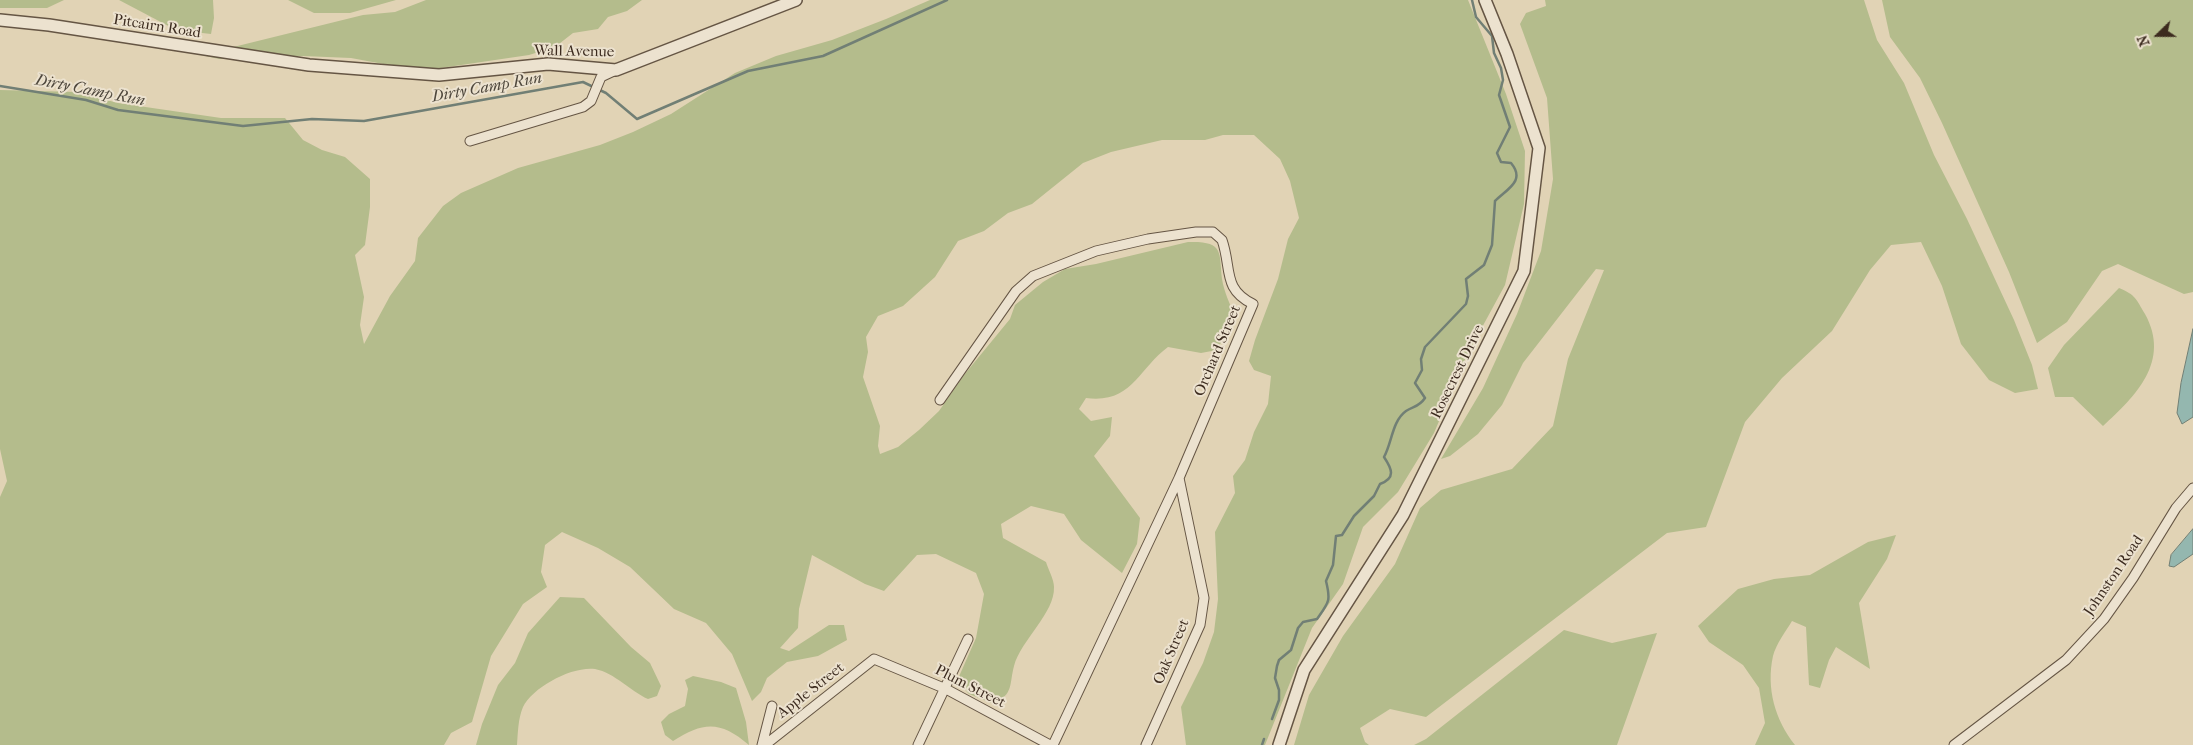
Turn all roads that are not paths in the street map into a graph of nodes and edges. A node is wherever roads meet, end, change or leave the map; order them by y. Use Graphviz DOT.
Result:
graph roads {
  1 [pos="796,0"];
  2 [pos="1485,0"];
  3 [pos="0,20"];
  4 [pos="309,65"];
  5 [pos="616,70"];
  6 [pos="470,141"];
  7 [pos="940,400"];
  8 [pos="1179,478"];
  9 [pos="2193,488"];
  10 [pos="968,639"];
  11 [pos="874,659"];
  12 [pos="946,689"];
  13 [pos="772,706"];
  14 [pos="763,745"];
  15 [pos="918,745"];
  16 [pos="1052,745"];
  17 [pos="1146,745"];
  18 [pos="1279,745"];
  19 [pos="1954,745"];
  1 -- 5 [label="street, Wall Avenue"];
  2 -- 18 [label="street, Rosecrest Drive"];
  3 -- 4 [label="street, Pitcairn Road"];
  4 -- 5 [label="street, Wall Avenue"];
  5 -- 6 [label="street"];
  7 -- 8 [label="street, Orchard Street"];
  8 -- 16 [label="street, Orchard Street"];
  8 -- 17 [label="street, Oak Street"];
  9 -- 19 [label="street, Johnston Road"];
  10 -- 12 [label="street"];
  11 -- 12 [label="street, Plum Street"];
  11 -- 14 [label="street, Apple Street"];
  12 -- 15 [label="street"];
  12 -- 16 [label="street, Plum Street"];
  13 -- 14 [label="street"];
}
